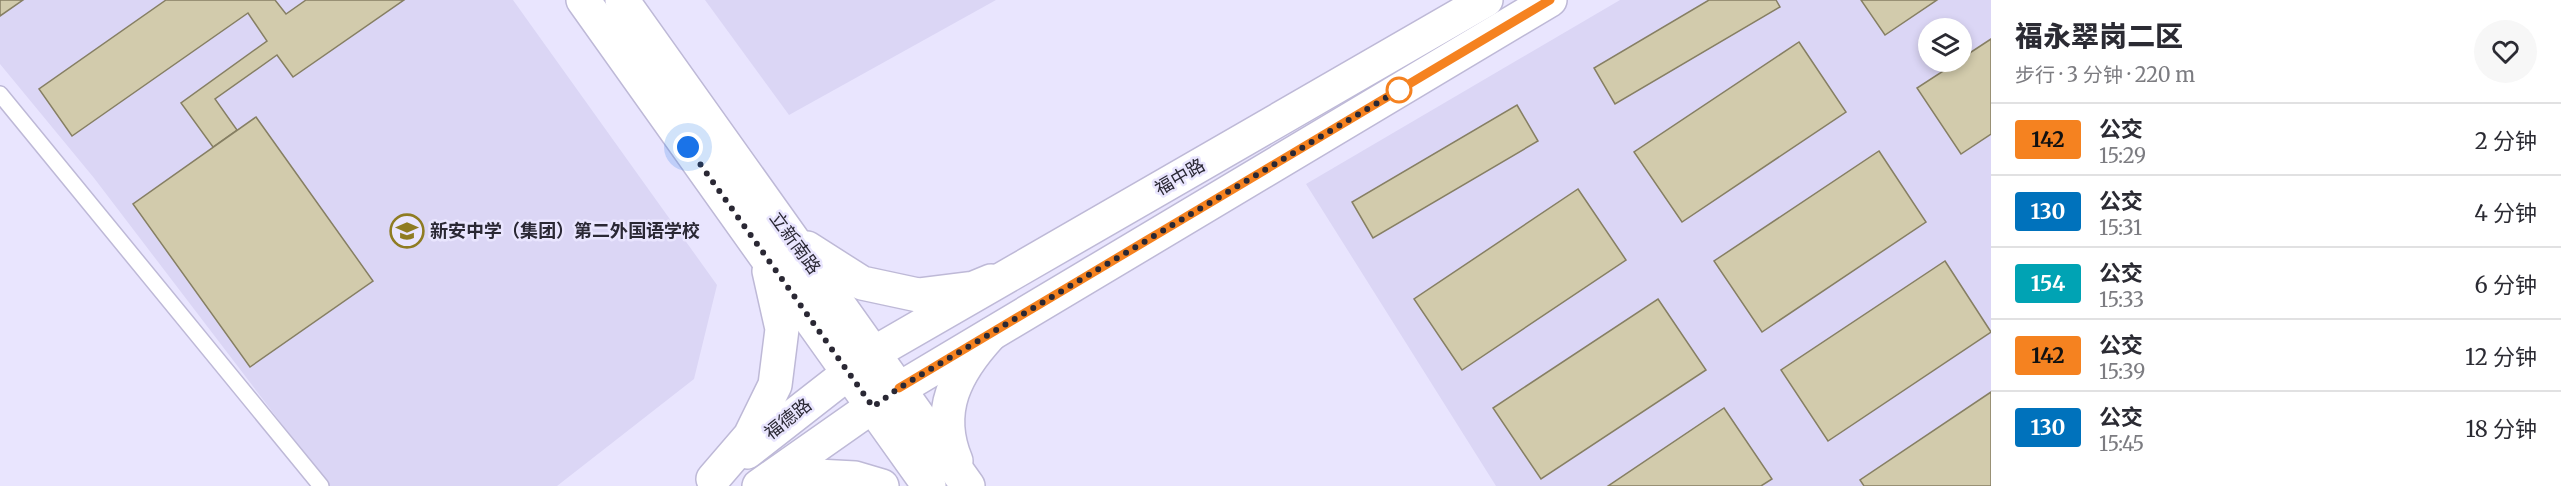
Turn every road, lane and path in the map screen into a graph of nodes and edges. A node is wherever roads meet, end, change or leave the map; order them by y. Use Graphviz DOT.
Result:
graph roads {
  1 [pos="583,0"];
  2 [pos="622,0"];
  3 [pos="1486,0"];
  4 [pos="1550,0"];
  5 [pos="0,94"];
  6 [pos="772,211"];
  7 [pos="740,220"];
  8 [pos="1031,262"];
  9 [pos="991,333"];
  10 [pos="861,363"];
  11 [pos="886,398"];
  12 [pos="708,482"];
  13 [pos="966,483"];
  14 [pos="321,486"];
  15 [pos="759,486"];
  16 [pos="774,486"];
  17 [pos="882,486"];
  18 [pos="929,486"];
  1 -- 7 [label="street, 立新南路"];
  2 -- 6 [label="street, 立新南路"];
  3 -- 8 [label="street, 福中路"];
  4 -- 9 [label="street, 福中路"];
  5 -- 14 [label="lane"];
  6 -- 8 [label="street"];
  6 -- 10 [label="street, 立新南路"];
  7 -- 10 [label="street, 立新南路"];
  7 -- 12 [label="street"];
  8 -- 10 [label="street, 福中路"];
  9 -- 11 [label="street, 福中路"];
  9 -- 13 [label="street"];
  10 -- 11 [label="street, 立新南路"];
  10 -- 12 [label="street, 福德路"];
  11 -- 13 [label="street, 立新南路"];
  11 -- 15 [label="street, 福德路"];
  11 -- 18 [label="street, 立新南路"];
  16 -- 17 [label="street"];
}
